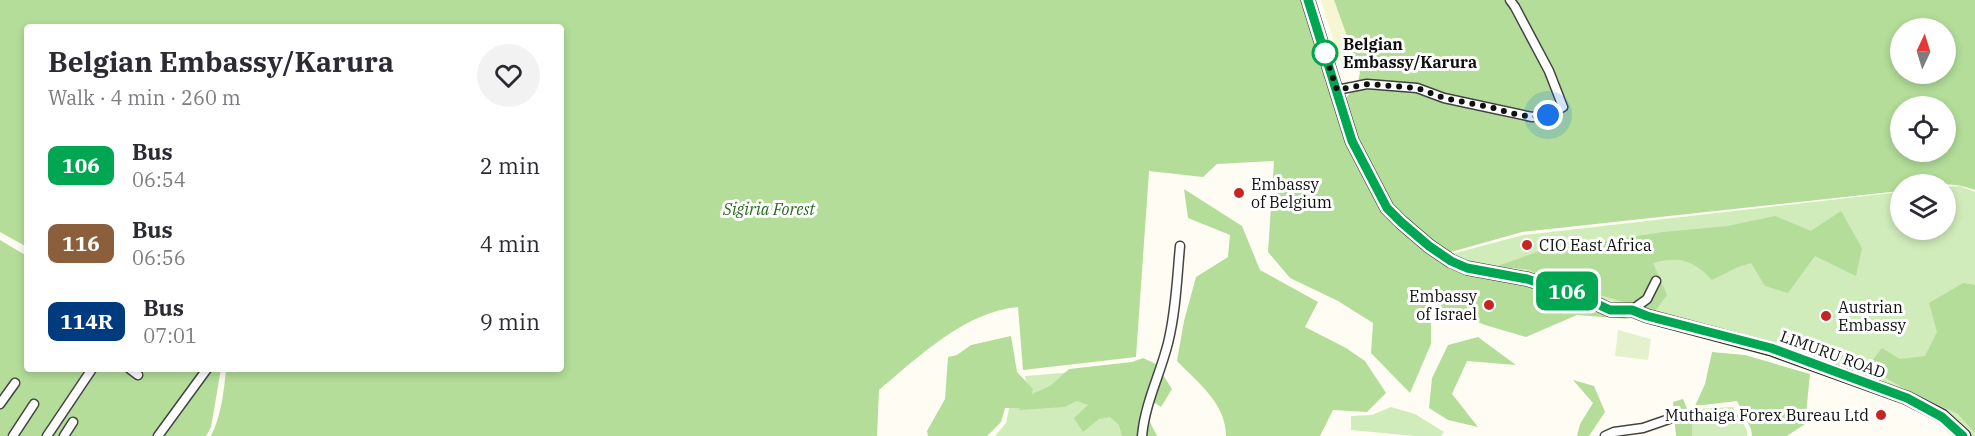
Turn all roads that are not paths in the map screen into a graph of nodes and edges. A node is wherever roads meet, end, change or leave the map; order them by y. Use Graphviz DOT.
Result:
graph roads {
  1 [pos="1308,0"];
  2 [pos="1510,0"];
  3 [pos="1337,90"];
  4 [pos="1180,246"];
  5 [pos="1656,281"];
  6 [pos="1632,310"];
  7 [pos="90,372"];
  8 [pos="134,372"];
  9 [pos="205,372"];
  10 [pos="138,375"];
  11 [pos="15,383"];
  12 [pos="0,404"];
  13 [pos="34,404"];
  14 [pos="1943,417"];
  15 [pos="1672,418"];
  16 [pos="72,422"];
  17 [pos="13,436"];
  18 [pos="47,436"];
  19 [pos="64,436"];
  20 [pos="158,436"];
  21 [pos="1142,436"];
  22 [pos="1605,436"];
  23 [pos="1953,436"];
  24 [pos="1964,436"];
  1 -- 3 [label="main road, LIMURU ROAD"];
  2 -- 3 [label="street"];
  3 -- 6 [label="main road, LIMURU ROAD"];
  4 -- 21 [label="street"];
  5 -- 6 [label="street"];
  6 -- 14 [label="main road, LIMURU ROAD"];
  7 -- 18 [label="street"];
  8 -- 10 [label="street"];
  9 -- 20 [label="street"];
  11 -- 12 [label="street"];
  13 -- 17 [label="street"];
  14 -- 23 [label="main road"];
  14 -- 24 [label="main road, LIMURU ROAD"];
  15 -- 22 [label="street"];
  16 -- 19 [label="street"];
}
